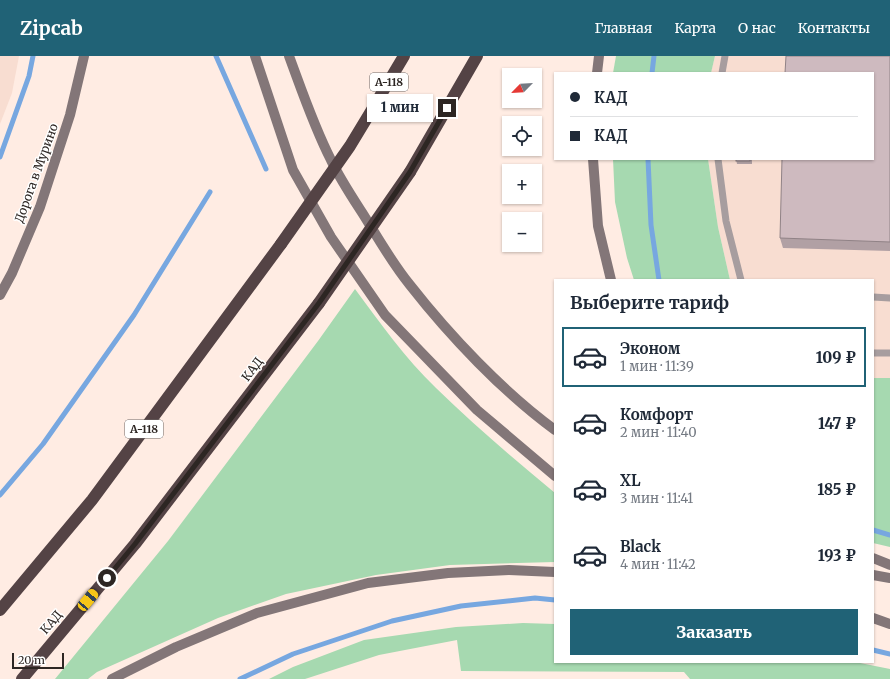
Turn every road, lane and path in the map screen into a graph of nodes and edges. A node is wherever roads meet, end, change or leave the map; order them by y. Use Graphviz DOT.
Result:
graph roads {
  1 [pos="84,56"];
  2 [pos="255,56"];
  3 [pos="289,56"];
  4 [pos="404,56"];
  5 [pos="477,56"];
  6 [pos="599,56"];
  7 [pos="724,56"];
  8 [pos="598,72"];
  9 [pos="722,72"];
  10 [pos="593,160"];
  11 [pos="718,160"];
  12 [pos="611,279"];
  13 [pos="741,279"];
  14 [pos="0,294"];
  15 [pos="874,297"];
  16 [pos="890,298"];
  17 [pos="874,353"];
  18 [pos="890,353"];
  19 [pos="554,429"];
  20 [pos="554,475"];
  21 [pos="874,558"];
  22 [pos="890,565"];
  23 [pos="554,572"];
  24 [pos="874,575"];
  25 [pos="890,578"];
  26 [pos="0,610"];
  27 [pos="874,615"];
  28 [pos="890,617"];
  29 [pos="874,618"];
  30 [pos="890,624"];
  31 [pos="22,679"];
  32 [pos="112,679"];
  1 -- 14 [label="main road, Дорога в Мурино"];
  2 -- 20 [label="main road"];
  3 -- 19 [label="main road"];
  4 -- 26 [label="highway, А-118, bridge"];
  5 -- 31 [label="highway, КАД, bridge"];
  6 -- 8 [label="main road"];
  7 -- 9 [label="lane"];
  10 -- 12 [label="main road"];
  11 -- 13 [label="lane"];
  15 -- 16 [label="lane"];
  17 -- 18 [label="lane"];
  21 -- 22 [label="main road"];
  23 -- 32 [label="main road"];
  24 -- 25 [label="main road"];
  27 -- 28 [label="main road"];
  29 -- 30 [label="main road"];
}
